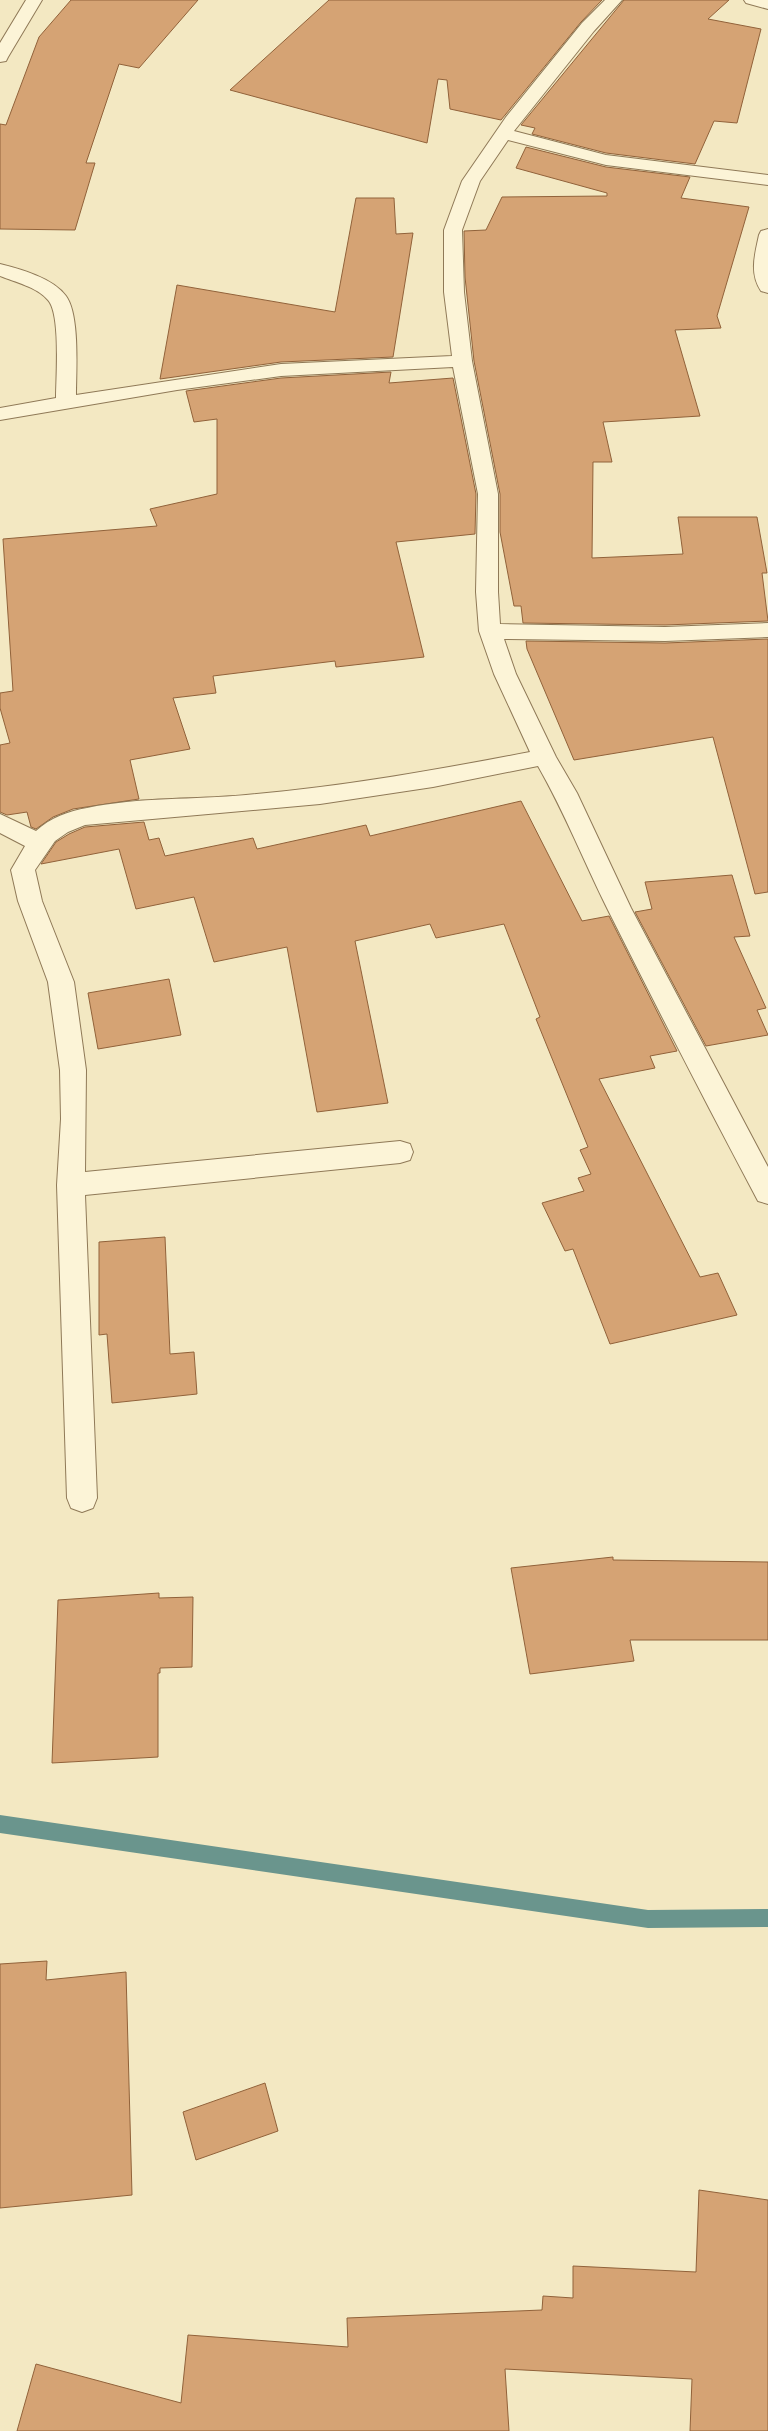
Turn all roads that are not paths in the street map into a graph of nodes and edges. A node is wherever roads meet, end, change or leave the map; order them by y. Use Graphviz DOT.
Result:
graph roads {
  1 [pos="34,0"];
  2 [pos="614,0"];
  3 [pos="752,0"];
  4 [pos="768,4"];
  5 [pos="0,57"];
  6 [pos="503,134"];
  7 [pos="768,180"];
  8 [pos="768,235"];
  9 [pos="0,270"];
  10 [pos="768,287"];
  11 [pos="462,361"];
  12 [pos="66,403"];
  13 [pos="0,414"];
  14 [pos="768,630"];
  15 [pos="490,631"];
  16 [pos="544,757"];
  17 [pos="0,822"];
  18 [pos="38,842"];
  19 [pos="400,1152"];
  20 [pos="71,1185"];
  21 [pos="768,1193"];
  22 [pos="82,1498"];
  1 -- 5 [label="street"];
  2 -- 6 [label="street"];
  3 -- 4 [label="street"];
  6 -- 7 [label="street"];
  6 -- 11 [label="street"];
  8 -- 10 [label="street"];
  9 -- 12 [label="street"];
  11 -- 12 [label="street"];
  11 -- 15 [label="street"];
  12 -- 13 [label="street"];
  14 -- 15 [label="street"];
  15 -- 16 [label="street"];
  16 -- 18 [label="street"];
  16 -- 21 [label="street"];
  17 -- 18 [label="street"];
  18 -- 20 [label="street"];
  19 -- 20 [label="street"];
  20 -- 22 [label="street"];
}
